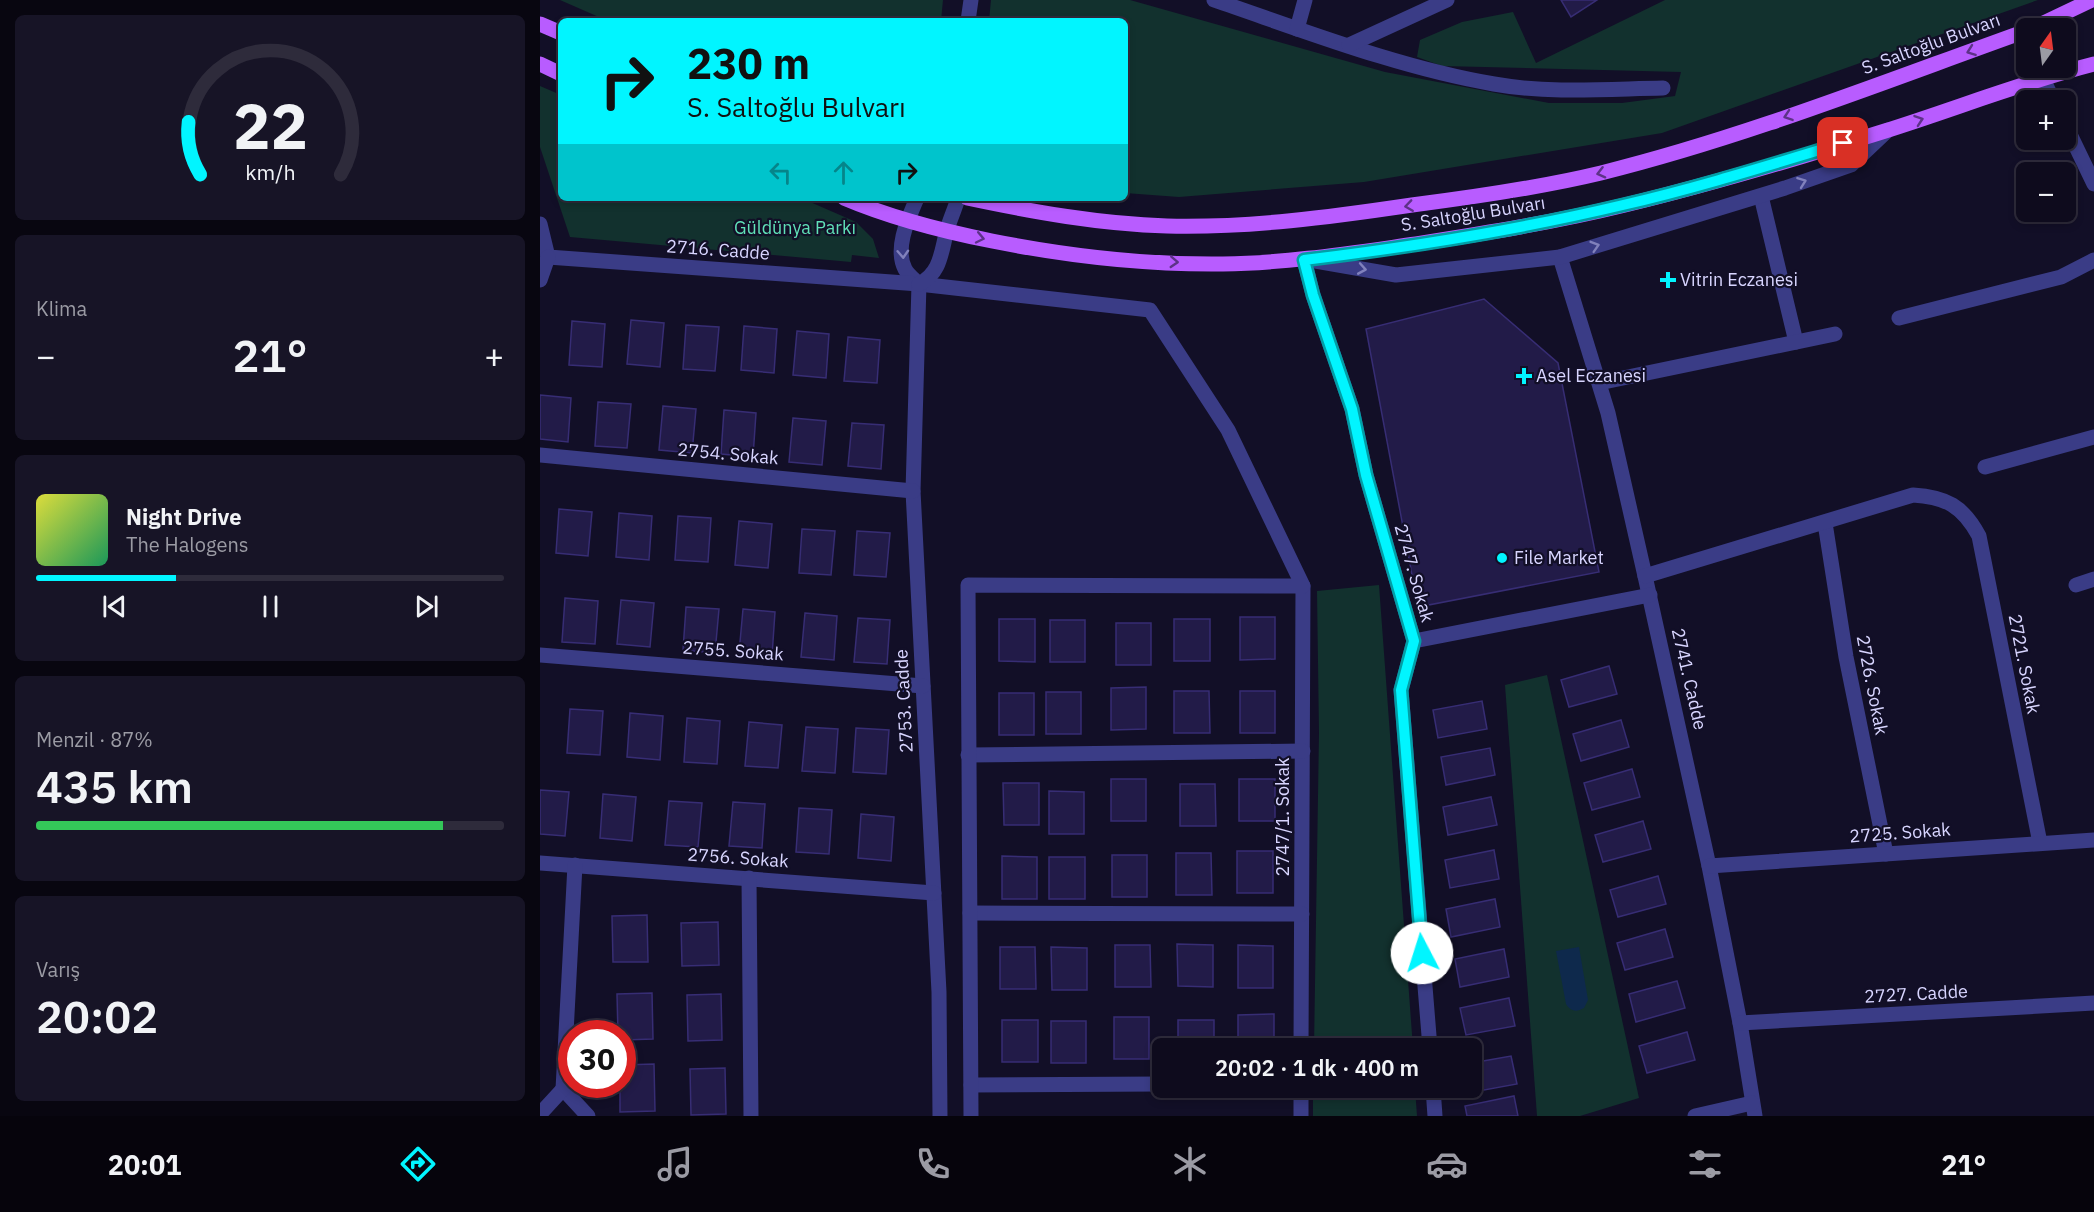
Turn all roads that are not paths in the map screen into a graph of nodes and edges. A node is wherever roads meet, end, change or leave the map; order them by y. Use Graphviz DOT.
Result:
graph roads {
  1 [pos="971,0"];
  2 [pos="1214,0"];
  3 [pos="1305,0"];
  4 [pos="1447,0"];
  5 [pos="2092,0"];
  6 [pos="968,18"];
  7 [pos="2054,18"];
  8 [pos="540,24"];
  9 [pos="1297,29"];
  10 [pos="558,32"];
  11 [pos="2016,35"];
  12 [pos="1349,45"];
  13 [pos="2094,63"];
  14 [pos="540,64"];
  15 [pos="2076,68"];
  16 [pos="558,73"];
  17 [pos="2039,78"];
  18 [pos="1664,87"];
  19 [pos="1887,130"];
  20 [pos="2076,147"];
  21 [pos="2094,184"];
  22 [pos="1761,196"];
  23 [pos="853,201"];
  24 [pos="916,201"];
  25 [pos="957,201"];
  26 [pos="982,201"];
  27 [pos="908,220"];
  28 [pos="540,224"];
  29 [pos="947,231"];
  30 [pos="1560,257"];
  31 [pos="544,259"];
  32 [pos="1304,260"];
  33 [pos="2094,260"];
  34 [pos="540,280"];
  35 [pos="919,284"];
  36 [pos="1899,318"];
  37 [pos="1835,334"];
  38 [pos="1796,342"];
  39 [pos="1599,383"];
  40 [pos="2094,437"];
  41 [pos="540,455"];
  42 [pos="1985,467"];
  43 [pos="913,491"];
  44 [pos="1825,523"];
  45 [pos="1645,576"];
  46 [pos="2094,579"];
  47 [pos="2076,585"];
  48 [pos="1303,586"];
  49 [pos="1650,595"];
  50 [pos="1414,641"];
  51 [pos="540,655"];
  52 [pos="923,686"];
  53 [pos="1303,751"];
  54 [pos="968,755"];
  55 [pos="2094,840"];
  56 [pos="2040,843"];
  57 [pos="1886,854"];
  58 [pos="540,863"];
  59 [pos="575,865"];
  60 [pos="1709,866"];
  61 [pos="749,878"];
  62 [pos="934,893"];
  63 [pos="970,914"];
  64 [pos="1302,914"];
  65 [pos="2094,1003"];
  66 [pos="567,1020"];
  67 [pos="1740,1023"];
  68 [pos="1302,1038"];
  69 [pos="1429,1038"];
  70 [pos="1152,1084"];
  71 [pos="971,1085"];
  72 [pos="558,1094"];
  73 [pos="571,1098"];
  74 [pos="1301,1098"];
  75 [pos="1434,1098"];
  76 [pos="1754,1109"];
  77 [pos="540,1114"];
  78 [pos="588,1116"];
  79 [pos="751,1116"];
  80 [pos="940,1116"];
  81 [pos="971,1116"];
  82 [pos="1301,1116"];
  83 [pos="1435,1116"];
  84 [pos="1695,1116"];
  1 -- 6 [label="street"];
  2 -- 9 [label="street"];
  3 -- 9 [label="street"];
  4 -- 12 [label="street"];
  5 -- 7 [label="main road"];
  8 -- 10 [label="main road"];
  9 -- 12 [label="street"];
  11 -- 26 [label="main road, S. Saltoğlu Bulvarı, one-way"];
  12 -- 18 [label="street"];
  13 -- 15 [label="main road, S. Saltoğlu Bulvarı"];
  14 -- 16 [label="main road"];
  19 -- 17 [label="main road, S. Saltoğlu Bulvarı, one-way"];
  22 -- 19 [label="street, one-way"];
  19 -- 32 [label="main road, S. Saltoğlu Bulvarı"];
  20 -- 21 [label="street"];
  30 -- 22 [label="street, one-way"];
  22 -- 38 [label="street"];
  23 -- 27 [label="main road, S. Saltoğlu Bulvarı"];
  24 -- 27 [label="street"];
  25 -- 29 [label="street"];
  27 -- 29 [label="main road, S. Saltoğlu Bulvarı"];
  27 -- 35 [label="street, one-way"];
  28 -- 31 [label="street"];
  29 -- 32 [label="main road, S. Saltoğlu Bulvarı, one-way"];
  29 -- 35 [label="street"];
  32 -- 30 [label="street, one-way"];
  30 -- 39 [label="street, 2741. Cadde"];
  31 -- 34 [label="street"];
  31 -- 35 [label="street, 2716. Cadde"];
  32 -- 50 [label="street, 2747. Sokak"];
  33 -- 36 [label="street"];
  35 -- 43 [label="street, 2753. Cadde"];
  35 -- 48 [label="street, 2716. Cadde"];
  37 -- 38 [label="street"];
  38 -- 39 [label="street"];
  39 -- 45 [label="street, 2741. Cadde"];
  40 -- 42 [label="street"];
  41 -- 43 [label="street, 2754. Sokak"];
  43 -- 52 [label="street, 2753. Cadde"];
  44 -- 45 [label="street"];
  44 -- 56 [label="street, 2721. Sokak"];
  44 -- 57 [label="street, 2726. Sokak"];
  45 -- 49 [label="street, 2741. Cadde"];
  46 -- 47 [label="street"];
  48 -- 53 [label="street, 2747/1. Sokak"];
  48 -- 54 [label="street"];
  49 -- 50 [label="street"];
  49 -- 60 [label="street, 2741. Cadde"];
  50 -- 69 [label="street, 2747. Sokak"];
  51 -- 52 [label="street, 2755. Sokak"];
  52 -- 62 [label="street, 2753. Cadde"];
  53 -- 54 [label="street"];
  53 -- 64 [label="street, 2747/1. Sokak"];
  54 -- 63 [label="street"];
  55 -- 56 [label="street, 2725. Sokak"];
  56 -- 57 [label="street, 2725. Sokak"];
  57 -- 60 [label="street, 2725. Sokak"];
  58 -- 59 [label="street, 2756. Sokak"];
  59 -- 61 [label="street, 2756. Sokak"];
  59 -- 66 [label="street"];
  60 -- 67 [label="street, 2741. Cadde"];
  61 -- 62 [label="street, 2756. Sokak"];
  61 -- 79 [label="street"];
  62 -- 80 [label="street, 2753. Cadde"];
  63 -- 64 [label="street"];
  63 -- 71 [label="street"];
  64 -- 68 [label="street, 2747/1. Sokak"];
  65 -- 67 [label="street, 2727. Cadde"];
  67 -- 76 [label="street, 2741. Cadde"];
  70 -- 71 [label="street"];
  71 -- 81 [label="street"];
  72 -- 77 [label="street"];
  73 -- 78 [label="street"];
  74 -- 82 [label="street"];
  75 -- 83 [label="street"];
  76 -- 84 [label="street"];
}
